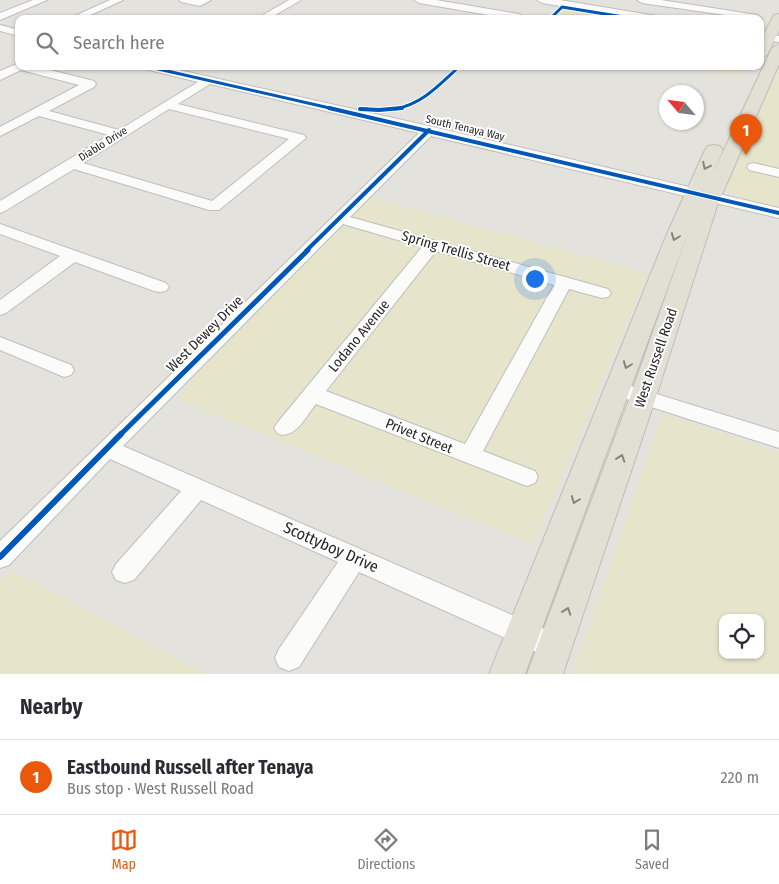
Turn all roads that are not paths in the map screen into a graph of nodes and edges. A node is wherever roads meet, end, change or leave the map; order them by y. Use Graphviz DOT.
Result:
graph roads {
  1 [pos="42,0"];
  2 [pos="118,0"];
  3 [pos="184,0"];
  4 [pos="296,0"];
  5 [pos="418,0"];
  6 [pos="542,0"];
  7 [pos="642,0"];
  8 [pos="709,0"];
  9 [pos="203,2"];
  10 [pos="446,2"];
  11 [pos="566,2"];
  12 [pos="661,3"];
  13 [pos="702,9"];
  14 [pos="82,15"];
  15 [pos="268,15"];
  16 [pos="509,15"];
  17 [pos="638,15"];
  18 [pos="659,15"];
  19 [pos="739,15"];
  20 [pos="0,17"];
  21 [pos="779,18"];
  22 [pos="0,28"];
  23 [pos="15,32"];
  24 [pos="772,40"];
  25 [pos="764,50"];
  26 [pos="764,58"];
  27 [pos="15,68"];
  28 [pos="36,70"];
  29 [pos="162,70"];
  30 [pos="753,70"];
  31 [pos="758,70"];
  32 [pos="0,76"];
  33 [pos="207,81"];
  34 [pos="741,96"];
  35 [pos="168,105"];
  36 [pos="38,112"];
  37 [pos="429,130"];
  38 [pos="0,132"];
  39 [pos="120,134"];
  40 [pos="722,134"];
  41 [pos="72,164"];
  42 [pos="754,167"];
  43 [pos="779,173"];
  44 [pos="702,194"];
  45 [pos="0,208"];
  46 [pos="779,213"];
  47 [pos="338,218"];
  48 [pos="0,229"];
  49 [pos="433,244"];
  50 [pos="73,255"];
  51 [pos="564,282"];
  52 [pos="160,287"];
  53 [pos="602,293"];
  54 [pos="0,309"];
  55 [pos="0,343"];
  56 [pos="64,370"];
  57 [pos="630,393"];
  58 [pos="312,394"];
  59 [pos="285,428"];
  60 [pos="779,440"];
  61 [pos="106,448"];
  62 [pos="470,455"];
  63 [pos="527,477"];
  64 [pos="198,488"];
  65 [pos="0,557"];
  66 [pos="354,558"];
  67 [pos="125,572"];
  68 [pos="523,633"];
  69 [pos="555,647"];
  70 [pos="289,658"];
  71 [pos="507,674"];
  72 [pos="545,674"];
  1 -- 20 [label="street"];
  2 -- 14 [label="street"];
  3 -- 9 [label="street"];
  4 -- 15 [label="street"];
  5 -- 10 [label="street"];
  6 -- 11 [label="street"];
  7 -- 12 [label="street"];
  8 -- 13 [label="street"];
  10 -- 16 [label="street"];
  11 -- 17 [label="street"];
  12 -- 13 [label="street"];
  12 -- 18 [label="street"];
  13 -- 19 [label="street"];
  21 -- 24 [label="main road, West Russell Road"];
  22 -- 23 [label="street"];
  24 -- 25 [label="main road, West Russell Road"];
  24 -- 26 [label="main road, West Russell Road"];
  27 -- 32 [label="street"];
  28 -- 36 [label="street"];
  29 -- 33 [label="street, South Tenaya Way"];
  30 -- 34 [label="main road"];
  31 -- 44 [label="main road, West Russell Road"];
  33 -- 35 [label="street, Diablo Drive"];
  33 -- 37 [label="street, South Tenaya Way"];
  35 -- 39 [label="street, Diablo Drive"];
  35 -- 41 [label="street"];
  36 -- 38 [label="street"];
  36 -- 39 [label="street"];
  37 -- 44 [label="street, South Tenaya Way"];
  37 -- 47 [label="street, West Dewey Drive"];
  39 -- 41 [label="street, Diablo Drive"];
  40 -- 44 [label="main road, West Russell Road, one-way"];
  41 -- 45 [label="street, Diablo Drive"];
  42 -- 43 [label="street"];
  44 -- 46 [label="street, South Tenaya Way"];
  44 -- 57 [label="main road, West Russell Road"];
  47 -- 49 [label="street, Spring Trellis Street"];
  47 -- 61 [label="street, West Dewey Drive"];
  48 -- 50 [label="street"];
  49 -- 51 [label="street, Spring Trellis Street"];
  49 -- 58 [label="street, Lodano Avenue"];
  50 -- 52 [label="street"];
  50 -- 54 [label="street"];
  51 -- 53 [label="street, Spring Trellis Street"];
  51 -- 62 [label="street"];
  55 -- 56 [label="street"];
  57 -- 60 [label="street"];
  57 -- 68 [label="main road, West Russell Road, one-way"];
  69 -- 57 [label="main road, West Russell Road, one-way"];
  58 -- 59 [label="street, Lodano Avenue"];
  58 -- 62 [label="street, Privet Street"];
  61 -- 64 [label="street, Scottyboy Drive"];
  61 -- 65 [label="street, West Dewey Drive"];
  62 -- 63 [label="street, Privet Street"];
  64 -- 66 [label="street, Scottyboy Drive"];
  64 -- 67 [label="street"];
  66 -- 68 [label="street, Scottyboy Drive"];
  66 -- 70 [label="street"];
  68 -- 69 [label="street, Scottyboy Drive"];
  68 -- 71 [label="main road, West Russell Road"];
  69 -- 72 [label="main road, West Russell Road"];
}
